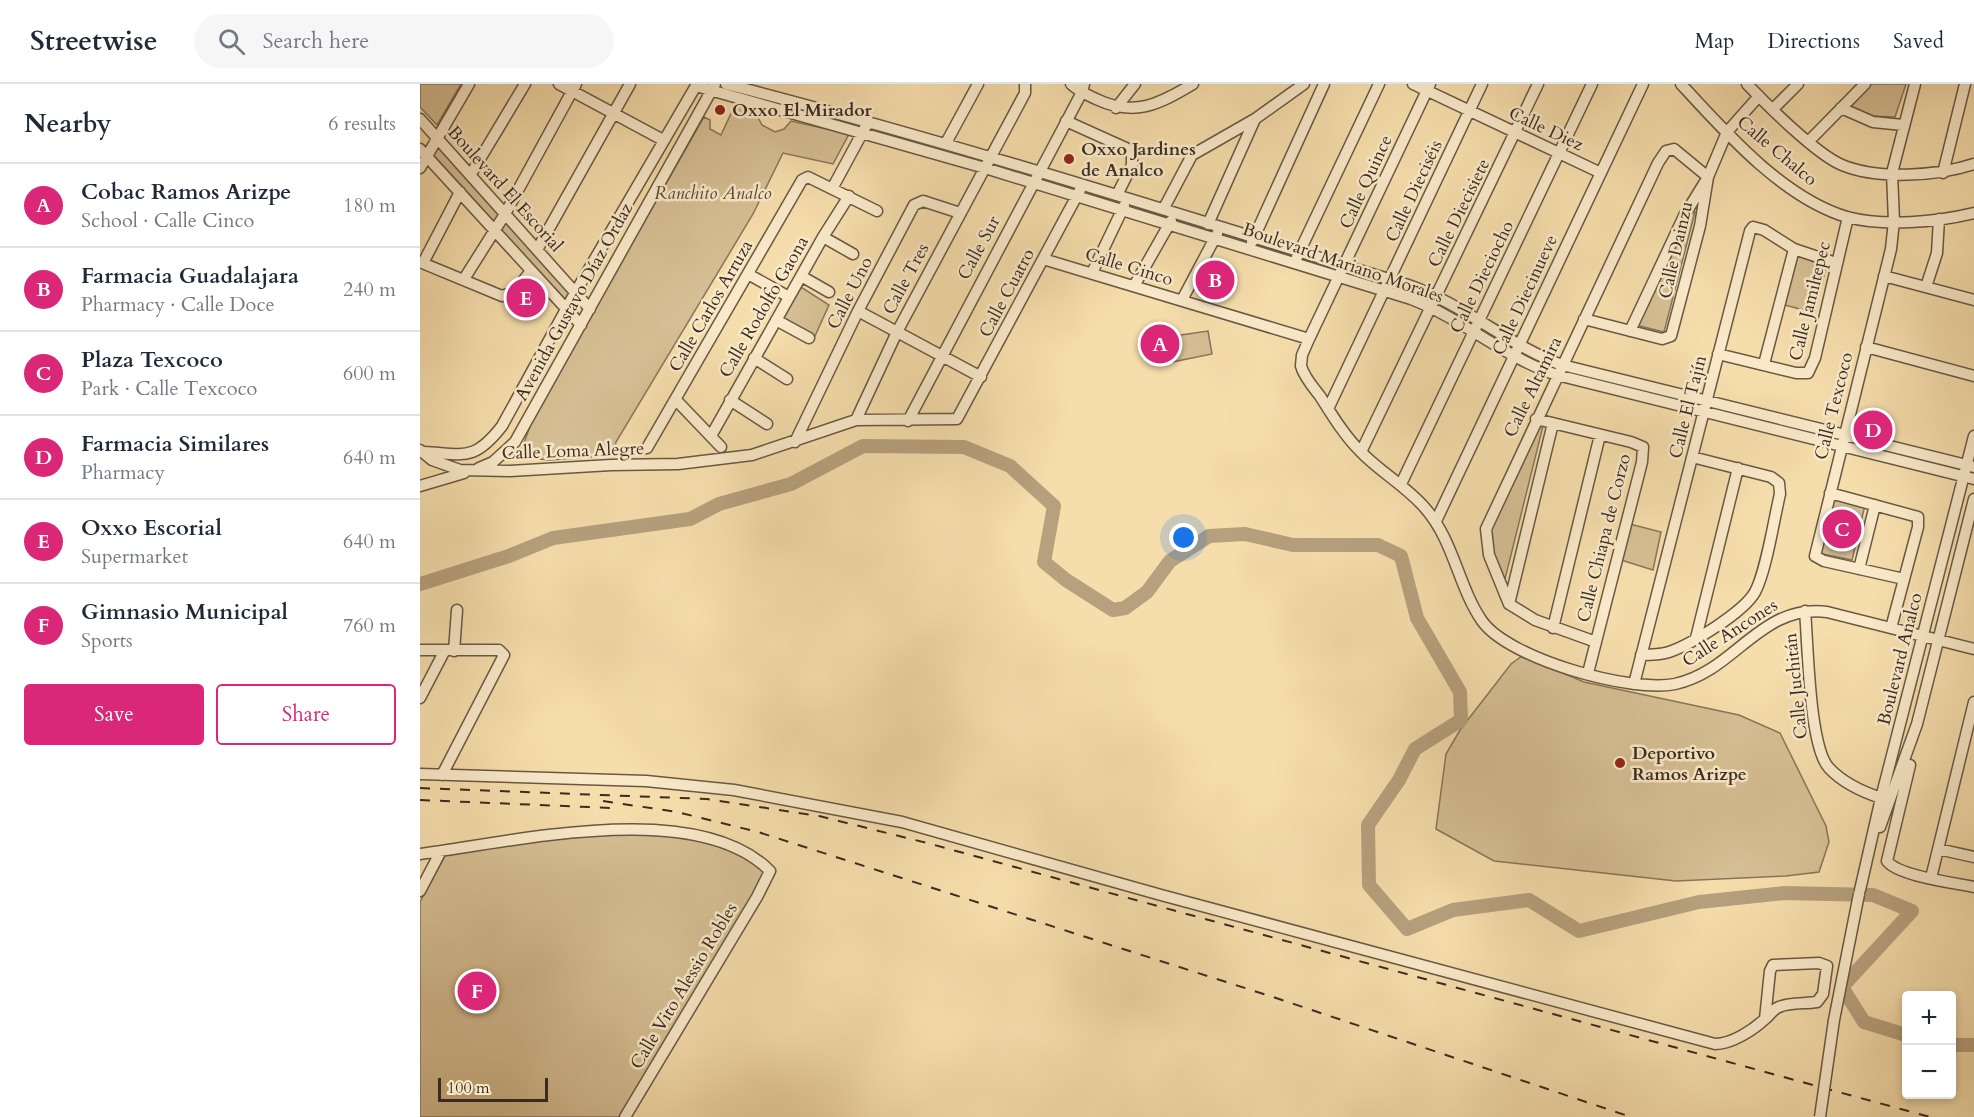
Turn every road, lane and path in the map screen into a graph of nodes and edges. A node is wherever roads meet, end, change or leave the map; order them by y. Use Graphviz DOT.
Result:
graph roads {
  1 [pos="469,84"];
  2 [pos="525,84"];
  3 [pos="560,84"];
  4 [pos="630,84"];
  5 [pos="726,84"];
  6 [pos="978,84"];
  7 [pos="1025,84"];
  8 [pos="1071,84"];
  9 [pos="1135,84"];
  10 [pos="1193,84"];
  11 [pos="1304,84"];
  12 [pos="1324,84"];
  13 [pos="1379,84"];
  14 [pos="1413,84"];
  15 [pos="1482,84"];
  16 [pos="1538,84"];
  17 [pos="1592,84"];
  18 [pos="1643,84"];
  19 [pos="1681,84"];
  20 [pos="1747,84"];
  21 [pos="1798,84"];
  22 [pos="1865,84"];
  23 [pos="1915,84"];
  24 [pos="1965,84"];
  25 [pos="696,85"];
  26 [pos="574,87"];
  27 [pos="1428,87"];
  28 [pos="713,88"];
  29 [pos="1083,88"];
  30 [pos="1759,96"];
  31 [pos="1116,108"];
  32 [pos="1841,108"];
  33 [pos="1773,109"];
  34 [pos="1470,111"];
  35 [pos="615,113"];
  36 [pos="420,119"];
  37 [pos="1255,119"];
  38 [pos="869,121"];
  39 [pos="1066,121"];
  40 [pos="1903,125"];
  41 [pos="863,132"];
  42 [pos="1727,132"];
  43 [pos="1515,133"];
  44 [pos="437,137"];
  45 [pos="663,140"];
  46 [pos="1809,141"];
  47 [pos="946,142"];
  48 [pos="423,153"];
  49 [pos="1559,153"];
  50 [pos="991,156"];
  51 [pos="1974,164"];
  52 [pos="420,168"];
  53 [pos="985,168"];
  54 [pos="1039,171"];
  55 [pos="1601,172"];
  56 [pos="1892,173"];
  57 [pos="1943,173"];
  58 [pos="471,174"];
  59 [pos="1708,177"];
  60 [pos="1032,182"];
  61 [pos="1084,184"];
  62 [pos="833,188"];
  63 [pos="460,192"];
  64 [pos="1124,195"];
  65 [pos="849,196"];
  66 [pos="1077,196"];
  67 [pos="1164,208"];
  68 [pos="1122,210"];
  69 [pos="877,211"];
  70 [pos="1176,212"];
  71 [pos="960,213"];
  72 [pos="1974,213"];
  73 [pos="505,214"];
  74 [pos="1848,217"];
  75 [pos="1939,219"];
  76 [pos="1894,221"];
  77 [pos="1208,224"];
  78 [pos="1168,225"];
  79 [pos="1221,227"];
  80 [pos="494,230"];
  81 [pos="823,237"];
  82 [pos="1254,237"];
  83 [pos="1214,238"];
  84 [pos="1249,248"];
  85 [pos="1794,249"];
  86 [pos="537,250"];
  87 [pos="853,254"];
  88 [pos="1297,257"];
  89 [pos="1043,259"];
  90 [pos="421,263"];
  91 [pos="1836,263"];
  92 [pos="1345,266"];
  93 [pos="531,271"];
  94 [pos="1092,273"];
  95 [pos="748,274"];
  96 [pos="801,276"];
  97 [pos="1884,276"];
  98 [pos="1339,278"];
  99 [pos="464,279"];
  100 [pos="1390,279"];
  101 [pos="1134,286"];
  102 [pos="1926,287"];
  103 [pos="1385,291"];
  104 [pos="829,292"];
  105 [pos="575,293"];
  106 [pos="1437,296"];
  107 [pos="789,297"];
  108 [pos="1182,300"];
  109 [pos="1974,300"];
  110 [pos="1431,307"];
  111 [pos="566,309"];
  112 [pos="590,309"];
  113 [pos="858,311"];
  114 [pos="1584,319"];
  115 [pos="776,320"];
  116 [pos="1479,321"];
  117 [pos="581,324"];
  118 [pos="1630,331"];
  119 [pos="897,332"];
  120 [pos="1474,332"];
  121 [pos="809,338"];
  122 [pos="1309,339"];
  123 [pos="1520,345"];
  124 [pos="1866,347"];
  125 [pos="1718,354"];
  126 [pos="941,355"];
  127 [pos="1514,356"];
  128 [pos="754,358"];
  129 [pos="1764,364"];
  130 [pos="1560,370"];
  131 [pos="1974,376"];
  132 [pos="981,377"];
  133 [pos="787,379"];
  134 [pos="676,400"];
  135 [pos="730,400"];
  136 [pos="1706,405"];
  137 [pos="1328,409"];
  138 [pos="1536,419"];
  139 [pos="856,420"];
  140 [pos="908,421"];
  141 [pos="1553,423"];
  142 [pos="767,424"];
  143 [pos="1844,434"];
  144 [pos="1600,435"];
  145 [pos="711,436"];
  146 [pos="1974,436"];
  147 [pos="795,442"];
  148 [pos="721,447"];
  149 [pos="1841,447"];
  150 [pos="647,448"];
  151 [pos="422,451"];
  152 [pos="1360,452"];
  153 [pos="1692,457"];
  154 [pos="1971,466"];
  155 [pos="1738,468"];
  156 [pos="471,471"];
  157 [pos="1969,478"];
  158 [pos="1401,484"];
  159 [pos="420,486"];
  160 [pos="1830,493"];
  161 [pos="1974,499"];
  162 [pos="1875,505"];
  163 [pos="1436,521"];
  164 [pos="1859,569"];
  165 [pos="1904,579"];
  166 [pos="1509,604"];
  167 [pos="457,610"];
  168 [pos="1805,610"];
  169 [pos="1553,628"];
  170 [pos="1891,628"];
  171 [pos="1923,636"];
  172 [pos="1696,639"];
  173 [pos="1939,640"];
  174 [pos="1596,642"];
  175 [pos="1974,648"];
  176 [pos="420,650"];
  177 [pos="449,650"];
  178 [pos="1641,655"];
  179 [pos="1588,673"];
  180 [pos="1634,684"];
  181 [pos="420,698"];
  182 [pos="1974,702"];
  183 [pos="1917,724"];
  184 [pos="420,774"];
  185 [pos="442,775"];
  186 [pos="1881,798"];
  187 [pos="1938,849"];
  188 [pos="441,851"];
  189 [pos="420,854"];
  190 [pos="1974,857"];
  191 [pos="1930,878"];
  192 [pos="1974,886"];
  193 [pos="420,891"];
  194 [pos="1859,892"];
  195 [pos="1766,1019"];
  196 [pos="625,1117"];
  197 [pos="1820,1117"];
  1 -- 44 [label="street"];
  2 -- 58 [label="street"];
  3 -- 26 [label="street"];
  4 -- 35 [label="street"];
  5 -- 38 [label="street, Boulevard Mariano Morales"];
  6 -- 47 [label="street"];
  7 -- 50 [label="street, Calle Tres"];
  8 -- 29 [label="street"];
  9 -- 31 [label="street"];
  10 -- 31 [label="street"];
  11 -- 37 [label="street"];
  12 -- 82 [label="street"];
  13 -- 88 [label="street"];
  14 -- 27 [label="street, Calle Diez"];
  15 -- 34 [label="street, Calle Dieciséis"];
  16 -- 43 [label="street, Calle Diecisiete"];
  17 -- 49 [label="street, Calle Dieciocho"];
  18 -- 55 [label="street, Calle Diecinueve"];
  19 -- 42 [label="street, Calle Chalco"];
  20 -- 30 [label="street"];
  21 -- 33 [label="street"];
  22 -- 32 [label="street"];
  23 -- 40 [label="street, Calle Texcoco"];
  24 -- 57 [label="street"];
  25 -- 28 [label="street, Boulevard Mariano Morales"];
  25 -- 45 [label="street, Avenida Gustavo Díaz Ordaz"];
  26 -- 35 [label="street"];
  26 -- 73 [label="street"];
  27 -- 34 [label="street, Calle Diez"];
  27 -- 92 [label="street, Calle Quince"];
  28 -- 41 [label="street, Boulevard Mariano Morales"];
  28 -- 112 [label="street, Avenida Gustavo Díaz Ordaz"];
  29 -- 31 [label="street"];
  29 -- 39 [label="street, Calle Sur"];
  30 -- 33 [label="street"];
  30 -- 42 [label="street, Calle Dainzu"];
  32 -- 40 [label="street"];
  32 -- 46 [label="street"];
  33 -- 46 [label="street"];
  34 -- 43 [label="street, Calle Diez"];
  34 -- 100 [label="street, Calle Dieciséis"];
  35 -- 45 [label="street"];
  35 -- 86 [label="street"];
  36 -- 44 [label="street, Boulevard El Escorial"];
  37 -- 67 [label="street"];
  37 -- 77 [label="street"];
  38 -- 41 [label="street"];
  38 -- 47 [label="street, Boulevard Mariano Morales"];
  39 -- 54 [label="street, Calle Sur"];
  39 -- 64 [label="street"];
  40 -- 56 [label="street, Calle Texcoco"];
  41 -- 53 [label="street, Boulevard Mariano Morales"];
  41 -- 62 [label="street"];
  42 -- 59 [label="street, Calle Dainzu"];
  42 -- 74 [label="street, Calle Chalco"];
  43 -- 49 [label="street, Calle Diez"];
  43 -- 106 [label="street, Calle Diecisiete"];
  44 -- 48 [label="street"];
  44 -- 58 [label="street, Boulevard El Escorial"];
  45 -- 105 [label="street, Avenida Gustavo Díaz Ordaz"];
  46 -- 56 [label="street"];
  47 -- 50 [label="street, Boulevard Mariano Morales"];
  48 -- 52 [label="street"];
  48 -- 63 [label="street, Boulevard El Escorial"];
  49 -- 55 [label="street, Calle Diez"];
  49 -- 116 [label="street, Calle Dieciocho"];
  50 -- 53 [label="street, Calle Tres"];
  50 -- 54 [label="street, Boulevard Mariano Morales"];
  51 -- 57 [label="street"];
  53 -- 60 [label="street, Boulevard Mariano Morales"];
  53 -- 71 [label="street, Calle Tres"];
  54 -- 60 [label="street, Calle Sur"];
  54 -- 61 [label="street, Boulevard Mariano Morales"];
  55 -- 123 [label="street, Calle Diecinueve"];
  56 -- 57 [label="street"];
  56 -- 76 [label="street, Calle Texcoco"];
  58 -- 73 [label="street, Boulevard El Escorial"];
  59 -- 114 [label="street, Calle Altamira"];
  59 -- 118 [label="street"];
  59 -- 118 [label="street, Calle Dainzu"];
  60 -- 66 [label="street, Boulevard Mariano Morales"];
  60 -- 126 [label="street, Calle Sur"];
  61 -- 64 [label="street, Boulevard Mariano Morales"];
  61 -- 66 [label="street, Calle Cuatro"];
  62 -- 65 [label="street"];
  62 -- 95 [label="street, Calle Carlos Arruza"];
  63 -- 80 [label="street, Boulevard El Escorial"];
  63 -- 90 [label="street"];
  64 -- 67 [label="street, Boulevard Mariano Morales"];
  64 -- 68 [label="street"];
  65 -- 69 [label="street"];
  65 -- 81 [label="street, Calle Rodolfo Gaona"];
  66 -- 68 [label="street, Boulevard Mariano Morales"];
  66 -- 89 [label="street, Calle Cuatro"];
  67 -- 70 [label="street, Boulevard Mariano Morales"];
  68 -- 78 [label="street, Boulevard Mariano Morales"];
  68 -- 94 [label="street"];
  70 -- 77 [label="street, Boulevard Mariano Morales"];
  70 -- 78 [label="street"];
  71 -- 113 [label="street, Calle Uno"];
  71 -- 119 [label="street, Calle Tres"];
  72 -- 75 [label="street, Calle Chalco"];
  73 -- 80 [label="street"];
  73 -- 86 [label="street, Boulevard El Escorial"];
  74 -- 76 [label="street, Calle Chalco"];
  74 -- 91 [label="street, Calle Jamiltepec"];
  75 -- 76 [label="street, Calle Chalco"];
  75 -- 102 [label="street"];
  76 -- 97 [label="street, Calle Texcoco"];
  77 -- 79 [label="street, Boulevard Mariano Morales"];
  78 -- 83 [label="street, Boulevard Mariano Morales"];
  78 -- 101 [label="street"];
  79 -- 82 [label="street, Boulevard Mariano Morales"];
  79 -- 83 [label="street"];
  80 -- 93 [label="street, Boulevard El Escorial"];
  80 -- 99 [label="street"];
  81 -- 87 [label="street"];
  81 -- 96 [label="street, Calle Rodolfo Gaona"];
  82 -- 84 [label="street"];
  82 -- 88 [label="street, Boulevard Mariano Morales"];
  83 -- 84 [label="street, Boulevard Mariano Morales"];
  83 -- 108 [label="street"];
  84 -- 88 [label="street, Boulevard Mariano Morales"];
  85 -- 91 [label="street, Calle El Tajín"];
  85 -- 125 [label="street, Calle El Tajín"];
  85 -- 129 [label="street"];
  86 -- 105 [label="street, Boulevard El Escorial"];
  88 -- 92 [label="street, Boulevard Mariano Morales"];
  88 -- 98 [label="street, Boulevard Mariano Morales"];
  89 -- 94 [label="street, Calle Cinco"];
  89 -- 132 [label="street, Calle Cuatro"];
  90 -- 99 [label="street"];
  91 -- 129 [label="street, Calle Jamiltepec"];
  92 -- 98 [label="street, Calle Quince"];
  92 -- 100 [label="street, Boulevard Mariano Morales"];
  93 -- 99 [label="street"];
  93 -- 111 [label="street, Boulevard El Escorial"];
  94 -- 101 [label="street, Calle Cinco"];
  95 -- 107 [label="street"];
  95 -- 134 [label="street, Calle Carlos Arruza"];
  96 -- 104 [label="street"];
  96 -- 107 [label="street, Calle Rodolfo Gaona"];
  97 -- 102 [label="street"];
  97 -- 124 [label="street, Calle Texcoco"];
  98 -- 103 [label="street, Boulevard Mariano Morales"];
  98 -- 122 [label="street, Calle Quince"];
  100 -- 103 [label="street, Calle Dieciséis"];
  100 -- 106 [label="street, Boulevard Mariano Morales"];
  101 -- 108 [label="street, Calle Cinco"];
  102 -- 109 [label="street"];
  103 -- 110 [label="street, Boulevard Mariano Morales"];
  103 -- 137 [label="street, Calle Dieciséis"];
  105 -- 111 [label="street, Avenida Gustavo Díaz Ordaz"];
  105 -- 112 [label="street, Boulevard El Escorial"];
  106 -- 110 [label="street, Calle Diecisiete"];
  106 -- 116 [label="street, Boulevard Mariano Morales"];
  107 -- 115 [label="street, Calle Rodolfo Gaona"];
  108 -- 122 [label="street, Calle Cinco"];
  110 -- 120 [label="street, Boulevard Mariano Morales"];
  110 -- 152 [label="street, Calle Diecisiete"];
  111 -- 117 [label="street, Boulevard El Escorial"];
  111 -- 151 [label="street, Avenida Gustavo Díaz Ordaz"];
  112 -- 117 [label="street, Avenida Gustavo Díaz Ordaz"];
  113 -- 119 [label="street"];
  113 -- 147 [label="street, Calle Uno"];
  114 -- 118 [label="street, Calle Dainzu"];
  114 -- 130 [label="street, Calle Altamira"];
  115 -- 121 [label="street"];
  115 -- 128 [label="street, Calle Rodolfo Gaona"];
  116 -- 120 [label="street, Calle Dieciocho"];
  116 -- 123 [label="street, Boulevard Mariano Morales"];
  117 -- 156 [label="street, Avenida Gustavo Díaz Ordaz"];
  119 -- 126 [label="street"];
  119 -- 139 [label="street, Calle Tres"];
  120 -- 127 [label="street, Boulevard Mariano Morales"];
  120 -- 158 [label="street, Calle Dieciocho"];
  122 -- 137 [label="street, Calle Quince"];
  123 -- 127 [label="street, Calle Diecinueve"];
  123 -- 130 [label="street, Boulevard Mariano Morales"];
  124 -- 131 [label="street"];
  124 -- 143 [label="street, Calle Texcoco"];
  125 -- 129 [label="street, Calle Jamiltepec"];
  125 -- 136 [label="street, Calle El Tajín"];
  126 -- 132 [label="street"];
  126 -- 140 [label="street, Calle Sur"];
  127 -- 130 [label="street, Boulevard Mariano Morales"];
  127 -- 163 [label="street, Calle Diecinueve"];
  128 -- 133 [label="street"];
  128 -- 135 [label="street, Calle Rodolfo Gaona"];
  130 -- 136 [label="street, Boulevard Mariano Morales"];
  130 -- 138 [label="street, Calle Altamira"];
  132 -- 140 [label="street, Calle Cuatro"];
  134 -- 145 [label="street"];
  134 -- 150 [label="street, Calle Carlos Arruza"];
  135 -- 142 [label="street"];
  135 -- 145 [label="street, Calle Rodolfo Gaona"];
  136 -- 143 [label="street, Boulevard Mariano Morales"];
  136 -- 149 [label="street, Boulevard Mariano Morales"];
  136 -- 153 [label="street, Calle El Tajín"];
  137 -- 152 [label="street, Calle Quince"];
  138 -- 141 [label="street, Calle Chiapa de Corzo"];
  138 -- 166 [label="street, Calle Altamira"];
  139 -- 140 [label="street"];
  139 -- 147 [label="street, Calle Loma Alegre"];
  141 -- 144 [label="street, Calle Chiapa de Corzo"];
  141 -- 166 [label="street"];
  143 -- 149 [label="street, Calle Texcoco"];
  143 -- 154 [label="street, Boulevard Mariano Morales"];
  144 -- 169 [label="street"];
  144 -- 174 [label="street, Calle Chiapa de Corzo"];
  145 -- 148 [label="street"];
  146 -- 154 [label="street, Boulevard Analco"];
  147 -- 156 [label="street, Calle Loma Alegre"];
  149 -- 157 [label="street, Boulevard Mariano Morales"];
  149 -- 160 [label="street, Calle Texcoco"];
  151 -- 156 [label="street, Calle Loma Alegre"];
  152 -- 158 [label="street, Calle Quince"];
  153 -- 155 [label="street"];
  153 -- 178 [label="street, Calle El Tajín"];
  154 -- 157 [label="street, Boulevard Analco"];
  155 -- 172 [label="street"];
  155 -- 172 [label="street"];
  156 -- 159 [label="street, Avenida Gustavo Díaz Ordaz"];
  157 -- 171 [label="street, Boulevard Analco"];
  158 -- 163 [label="street, Calle Quince"];
  160 -- 162 [label="street"];
  160 -- 164 [label="street, Calle Texcoco"];
  161 -- 173 [label="street, Boulevard Analco"];
  162 -- 164 [label="street"];
  162 -- 165 [label="street"];
  163 -- 179 [label="street, Calle Ancones"];
  164 -- 165 [label="street, Calle Texcoco"];
  165 -- 170 [label="street"];
  166 -- 169 [label="street"];
  167 -- 177 [label="street"];
  168 -- 170 [label="street, Calle Ancones"];
  168 -- 180 [label="street, Calle Ancones"];
  168 -- 186 [label="street, Calle Juchitán"];
  169 -- 174 [label="street"];
  170 -- 171 [label="street, Calle Ancones"];
  171 -- 173 [label="street, Calle Ancones"];
  171 -- 186 [label="street, Boulevard Analco"];
  172 -- 178 [label="street"];
  173 -- 175 [label="street, Calle Ancones"];
  173 -- 183 [label="street, Boulevard Analco"];
  174 -- 179 [label="street, Calle Chiapa de Corzo"];
  176 -- 177 [label="street"];
  177 -- 181 [label="street"];
  177 -- 185 [label="street"];
  178 -- 180 [label="street, Calle El Tajín"];
  179 -- 180 [label="street, Calle Ancones"];
  182 -- 187 [label="street"];
  183 -- 191 [label="street, Boulevard Analco"];
  183 -- 194 [label="street, Boulevard Analco"];
  184 -- 185 [label="street"];
  185 -- 195 [label="street"];
  186 -- 194 [label="street, Boulevard Analco"];
  187 -- 190 [label="street"];
  187 -- 191 [label="street"];
  188 -- 189 [label="street"];
  188 -- 193 [label="street"];
  188 -- 196 [label="street, Calle Vito Alessio Robles"];
  191 -- 192 [label="street"];
  194 -- 197 [label="street, Boulevard Analco, bridge"];
  195 -- 195 [label="street"];
}
